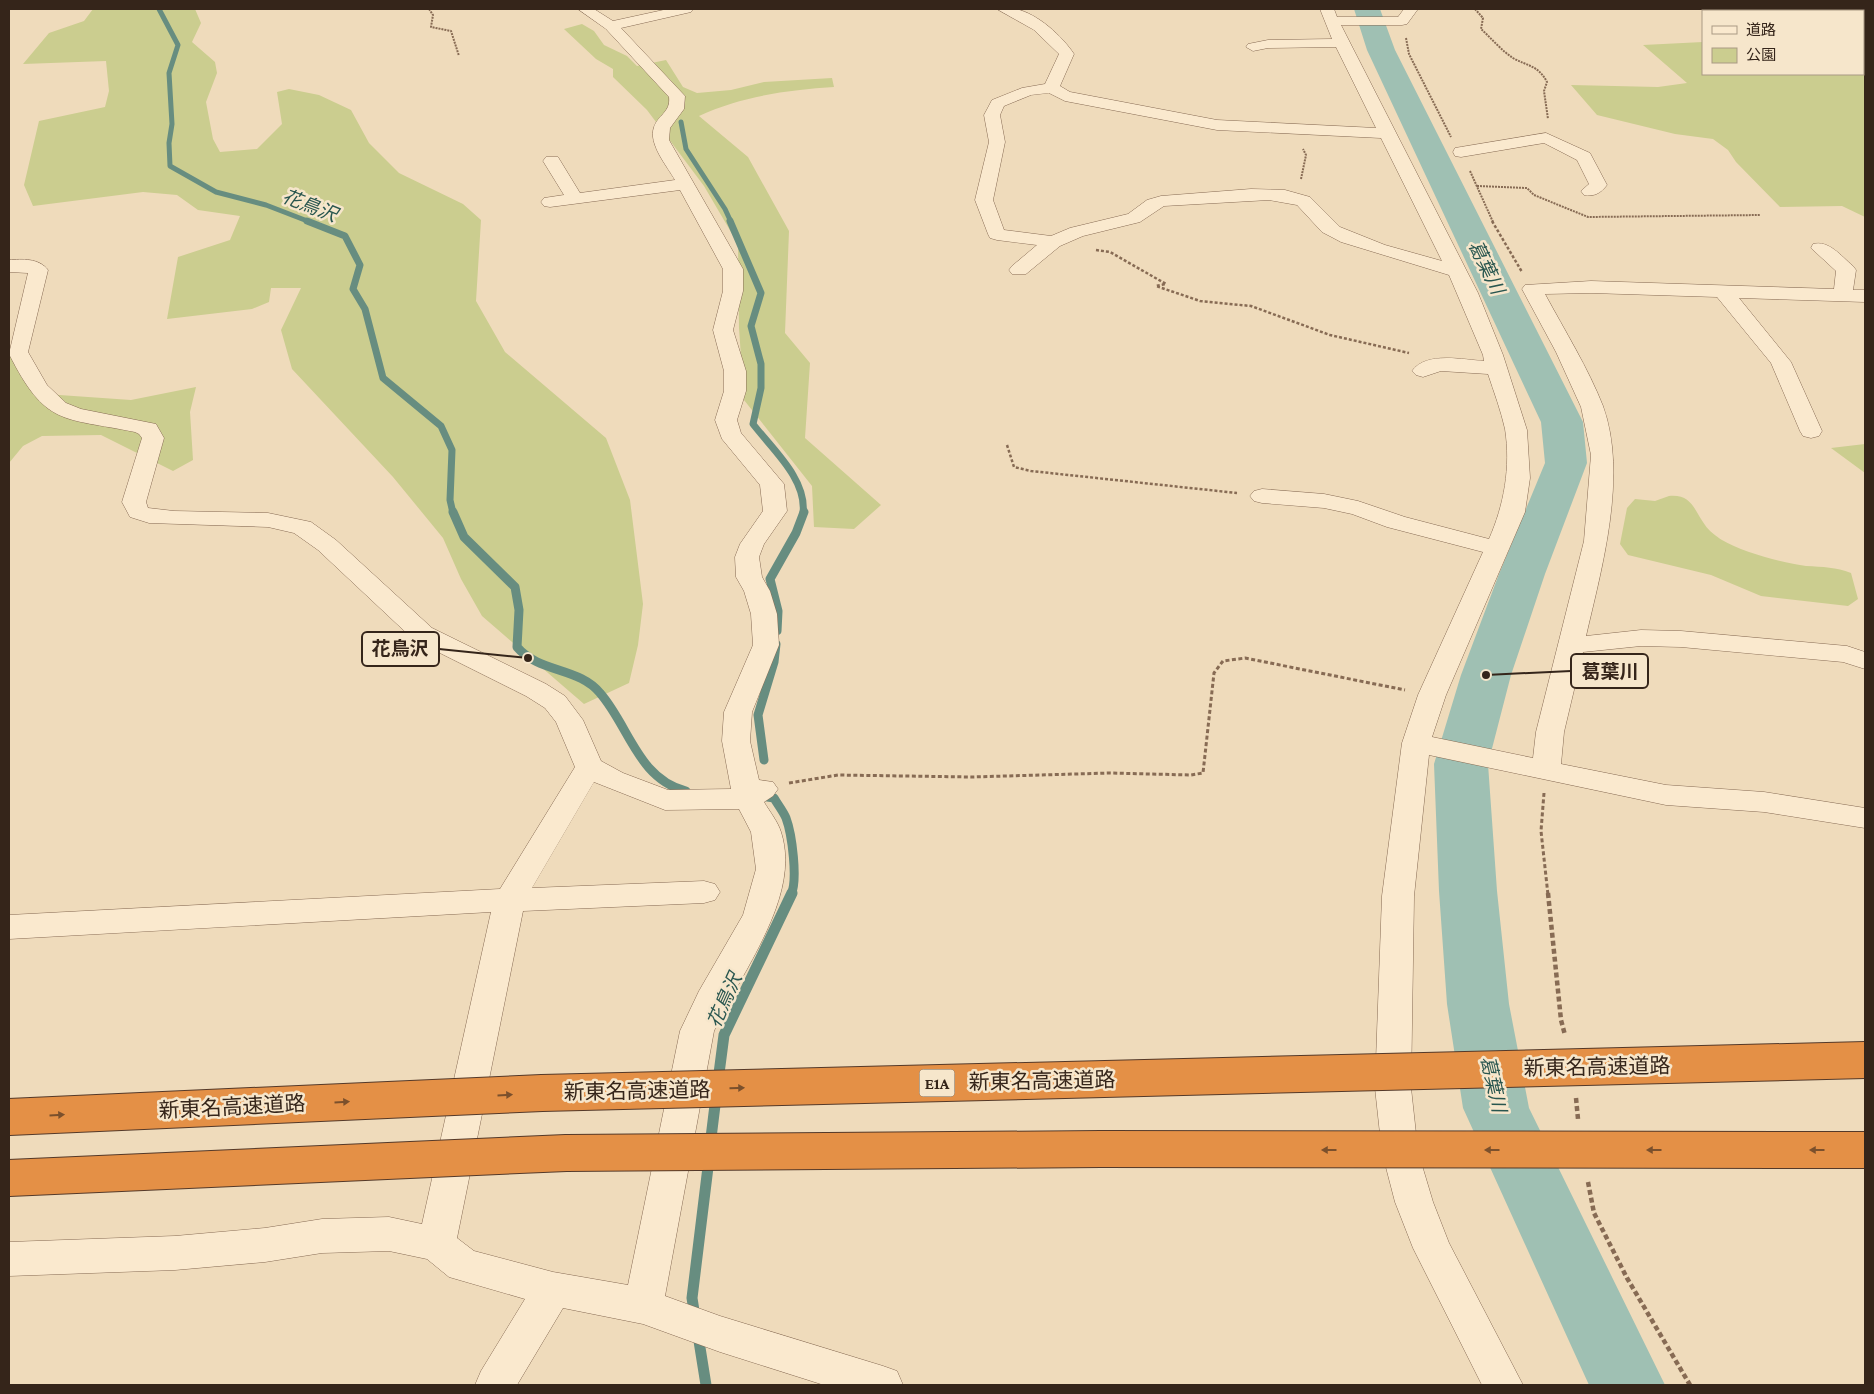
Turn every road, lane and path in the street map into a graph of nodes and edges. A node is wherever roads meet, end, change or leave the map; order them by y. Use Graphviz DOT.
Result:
graph roads {
  1 [pos="429,9"];
  2 [pos="585,9"];
  3 [pos="635,9"];
  4 [pos="686,9"];
  5 [pos="1004,9"];
  6 [pos="1411,9"];
  7 [pos="1475,9"];
  8 [pos="1333,17"];
  9 [pos="649,18"];
  10 [pos="611,26"];
  11 [pos="1341,43"];
  12 [pos="1253,47"];
  13 [pos="459,56"];
  14 [pos="1052,88"];
  15 [pos="1291,129"];
  16 [pos="1388,133"];
  17 [pos="1546,138"];
  18 [pos="1461,152"];
  19 [pos="552,161"];
  20 [pos="686,184"];
  21 [pos="1477,186"];
  22 [pos="1590,191"];
  23 [pos="575,198"];
  24 [pos="1297,198"];
  25 [pos="550,202"];
  26 [pos="1760,215"];
  27 [pos="1053,242"];
  28 [pos="1820,248"];
  29 [pos="9,266"];
  30 [pos="1019,270"];
  31 [pos="1457,271"];
  32 [pos="1722,290"];
  33 [pos="1843,294"];
  34 [pos="1865,296"];
  35 [pos="13,354"];
  36 [pos="1430,368"];
  37 [pos="1497,368"];
  38 [pos="1811,431"];
  39 [pos="1007,445"];
  40 [pos="1262,496"];
  41 [pos="1497,548"];
  42 [pos="1573,644"];
  43 [pos="1865,661"];
  44 [pos="1432,695"];
  45 [pos="1423,745"];
  46 [pos="589,767"];
  47 [pos="1541,769"];
  48 [pos="756,794"];
  49 [pos="1865,818"];
  50 [pos="704,892"];
  51 [pos="509,900"];
  52 [pos="9,927"];
  53 [pos="1865,1060"];
  54 [pos="9,1117"];
  55 [pos="1865,1150"];
  56 [pos="9,1178"];
  57 [pos="437,1244"];
  58 [pos="9,1259"];
  59 [pos="553,1289"];
  60 [pos="656,1310"];
  61 [pos="495,1385"];
  62 [pos="883,1385"];
  63 [pos="1503,1385"];
  1 -- 13 [label="path"];
  2 -- 10 [label="street"];
  3 -- 9 [label="street"];
  4 -- 9 [label="street"];
  5 -- 14 [label="street"];
  6 -- 8 [label="street"];
  7 -- 17 [label="path"];
  8 -- 11 [label="street"];
  9 -- 10 [label="street"];
  10 -- 20 [label="street"];
  11 -- 12 [label="street"];
  11 -- 16 [label="street"];
  14 -- 15 [label="street"];
  14 -- 27 [label="street"];
  15 -- 16 [label="street"];
  15 -- 24 [label="path"];
  16 -- 31 [label="street"];
  17 -- 18 [label="street"];
  17 -- 22 [label="street"];
  19 -- 23 [label="street"];
  20 -- 23 [label="street"];
  20 -- 48 [label="street"];
  21 -- 26 [label="path"];
  23 -- 25 [label="street"];
  24 -- 27 [label="street"];
  24 -- 31 [label="street"];
  27 -- 30 [label="street"];
  27 -- 36 [label="path"];
  28 -- 33 [label="street"];
  29 -- 35 [label="street"];
  31 -- 37 [label="street"];
  32 -- 33 [label="street"];
  32 -- 38 [label="street"];
  32 -- 42 [label="street"];
  33 -- 34 [label="street"];
  35 -- 46 [label="street"];
  36 -- 37 [label="street"];
  37 -- 41 [label="street"];
  39 -- 40 [label="path"];
  40 -- 41 [label="street"];
  41 -- 44 [label="street"];
  42 -- 43 [label="street"];
  42 -- 47 [label="street"];
  44 -- 45 [label="street"];
  44 -- 48 [label="path"];
  45 -- 47 [label="street"];
  45 -- 63 [label="street"];
  46 -- 48 [label="street"];
  46 -- 51 [label="street"];
  47 -- 49 [label="street"];
  48 -- 60 [label="street"];
  50 -- 51 [label="street"];
  51 -- 52 [label="street"];
  51 -- 57 [label="street"];
  54 -- 53 [label="highway, 新東名高速道路 / E1A, one-way, bridge"];
  55 -- 56 [label="highway, one-way, bridge"];
  57 -- 58 [label="street"];
  57 -- 59 [label="street"];
  59 -- 60 [label="street"];
  59 -- 61 [label="street"];
  60 -- 62 [label="street"];
}
